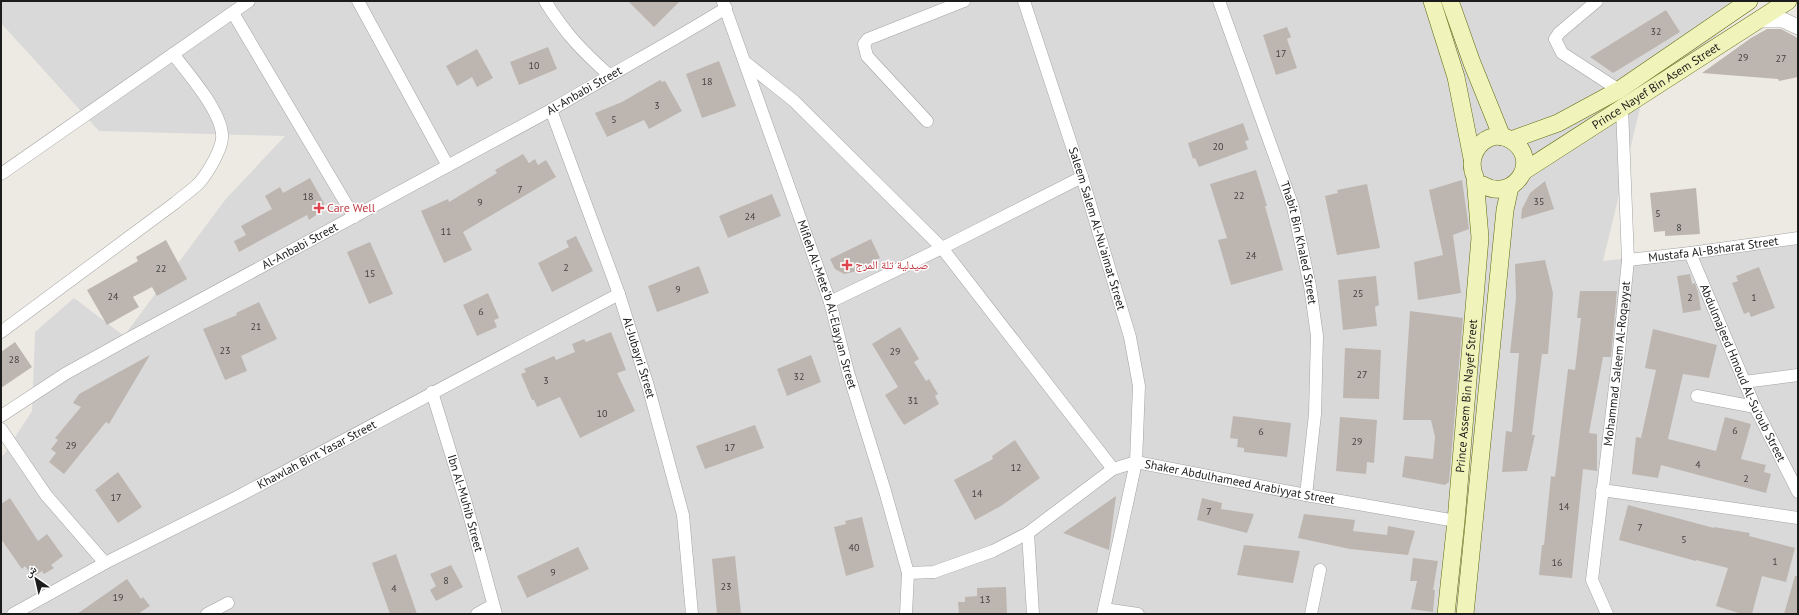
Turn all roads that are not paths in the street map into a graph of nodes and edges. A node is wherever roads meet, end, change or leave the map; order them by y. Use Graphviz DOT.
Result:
graph roads {
  1 [pos="249,1"];
  2 [pos="358,1"];
  3 [pos="545,1"];
  4 [pos="964,1"];
  5 [pos="1024,1"];
  6 [pos="1219,1"];
  7 [pos="1432,1"];
  8 [pos="1450,1"];
  9 [pos="1597,1"];
  10 [pos="1750,1"];
  11 [pos="1788,1"];
  12 [pos="724,5"];
  13 [pos="233,12"];
  14 [pos="1760,20"];
  15 [pos="1798,27"];
  16 [pos="173,54"];
  17 [pos="745,62"];
  18 [pos="609,75"];
  19 [pos="1619,90"];
  20 [pos="1622,108"];
  21 [pos="551,110"];
  22 [pos="927,121"];
  23 [pos="1507,138"];
  24 [pos="1472,158"];
  25 [pos="448,166"];
  26 [pos="1524,171"];
  27 [pos="1,174"];
  28 [pos="1082,177"];
  29 [pos="1479,181"];
  30 [pos="1510,187"];
  31 [pos="354,217"];
  32 [pos="1798,238"];
  33 [pos="942,248"];
  34 [pos="1690,253"];
  35 [pos="1628,260"];
  36 [pos="619,294"];
  37 [pos="830,302"];
  38 [pos="1,332"];
  39 [pos="1798,375"];
  40 [pos="1744,382"];
  41 [pos="432,392"];
  42 [pos="1697,396"];
  43 [pos="1755,407"];
  44 [pos="1,416"];
  45 [pos="1,429"];
  46 [pos="1136,462"];
  47 [pos="1113,469"];
  48 [pos="1602,490"];
  49 [pos="1798,492"];
  50 [pos="1306,495"];
  51 [pos="1798,518"];
  52 [pos="1456,521"];
  53 [pos="1028,533"];
  54 [pos="106,563"];
  55 [pos="1320,570"];
  56 [pos="908,573"];
  57 [pos="228,603"];
  58 [pos="495,609"];
  59 [pos="1103,611"];
  60 [pos="13,614"];
  61 [pos="207,614"];
  62 [pos="477,614"];
  63 [pos="692,614"];
  64 [pos="906,614"];
  65 [pos="1033,614"];
  66 [pos="1138,614"];
  67 [pos="1311,614"];
  68 [pos="1446,614"];
  69 [pos="1465,614"];
  70 [pos="1607,614"];
  1 -- 13 [label="street"];
  2 -- 25 [label="street"];
  3 -- 18 [label="street"];
  4 -- 22 [label="street"];
  5 -- 28 [label="street, Saleem Salem Al-Nu'aimat Street"];
  6 -- 50 [label="street, Thabit Bin Khaled Street"];
  7 -- 24 [label="main road"];
  8 -- 23 [label="main road"];
  9 -- 19 [label="street"];
  10 -- 19 [label="main road, Prince Nayef Bin Asem Street"];
  11 -- 14 [label="main road, Prince Nayef Bin Asem Street"];
  12 -- 17 [label="street, Mifleh Al-Mete'b Al-Elayyan Street"];
  12 -- 18 [label="street, Al-Anbabi Street"];
  13 -- 16 [label="street"];
  13 -- 31 [label="street"];
  14 -- 15 [label="street"];
  14 -- 20 [label="main road, Prince Nayef Bin Asem Street"];
  16 -- 27 [label="street"];
  16 -- 38 [label="street"];
  17 -- 33 [label="street"];
  17 -- 37 [label="street, Mifleh Al-Mete'b Al-Elayyan Street"];
  18 -- 21 [label="street, Al-Anbabi Street"];
  19 -- 23 [label="main road, Prince Nayef Bin Asem Street"];
  20 -- 26 [label="main road, Prince Nayef Bin Asem Street"];
  20 -- 35 [label="street, Mohammad Saleem Al-Roqayyat"];
  21 -- 25 [label="street, Al-Anbabi Street"];
  21 -- 36 [label="street, Al-Jubayri Street"];
  23 -- 24 [label="main road"];
  23 -- 26 [label="main road"];
  24 -- 29 [label="main road"];
  25 -- 31 [label="street, Al-Anbabi Street"];
  26 -- 30 [label="main road"];
  28 -- 33 [label="street"];
  28 -- 46 [label="street, Saleem Salem Al-Nu'aimat Street"];
  29 -- 30 [label="main road"];
  29 -- 52 [label="main road, Prince Assem Bin Nayef Street"];
  30 -- 69 [label="main road, Prince Assem Bin Nayef Street"];
  31 -- 44 [label="street, Al-Anbabi Street"];
  32 -- 34 [label="street, Mustafa Al-Bsharat Street"];
  33 -- 37 [label="street"];
  33 -- 47 [label="street"];
  34 -- 35 [label="street, Mustafa Al-Bsharat Street"];
  34 -- 40 [label="street, Abdulmajeed Hmoud Al-Su'oub Street"];
  35 -- 48 [label="street, Mohammad Saleem Al-Roqayyat"];
  36 -- 41 [label="street, Khawlah Bint Yasar Street"];
  36 -- 63 [label="street, Al-Jubayri Street"];
  37 -- 56 [label="street, Mifleh Al-Mete'b Al-Elayyan Street"];
  39 -- 40 [label="street"];
  40 -- 43 [label="street, Abdulmajeed Hmoud Al-Su'oub Street"];
  41 -- 54 [label="street, Khawlah Bint Yasar Street"];
  41 -- 58 [label="street, Ibn Al-Muhib Street"];
  42 -- 43 [label="street"];
  43 -- 49 [label="street, Abdulmajeed Hmoud Al-Su'oub Street"];
  45 -- 54 [label="street"];
  46 -- 47 [label="street, Shaker Abdulhameed Arabiyyat Street"];
  46 -- 50 [label="street, Shaker Abdulhameed Arabiyyat Street"];
  46 -- 59 [label="street, Saleem Salem Al-Nu'aimat Street"];
  47 -- 53 [label="street, Shaker Abdulhameed Arabiyyat Street"];
  48 -- 51 [label="street"];
  48 -- 70 [label="street, Mohammad Saleem Al-Roqayyat"];
  50 -- 52 [label="street, Shaker Abdulhameed Arabiyyat Street"];
  52 -- 68 [label="main road, Prince Assem Bin Nayef Street"];
  53 -- 56 [label="street, Shaker Abdulhameed Arabiyyat Street"];
  53 -- 65 [label="street"];
  54 -- 60 [label="street, Khawlah Bint Yasar Street"];
  55 -- 67 [label="street"];
  56 -- 64 [label="street, Mifleh Al-Mete'b Al-Elayyan Street"];
  57 -- 61 [label="street"];
  58 -- 62 [label="street"];
  59 -- 66 [label="street"];
}
